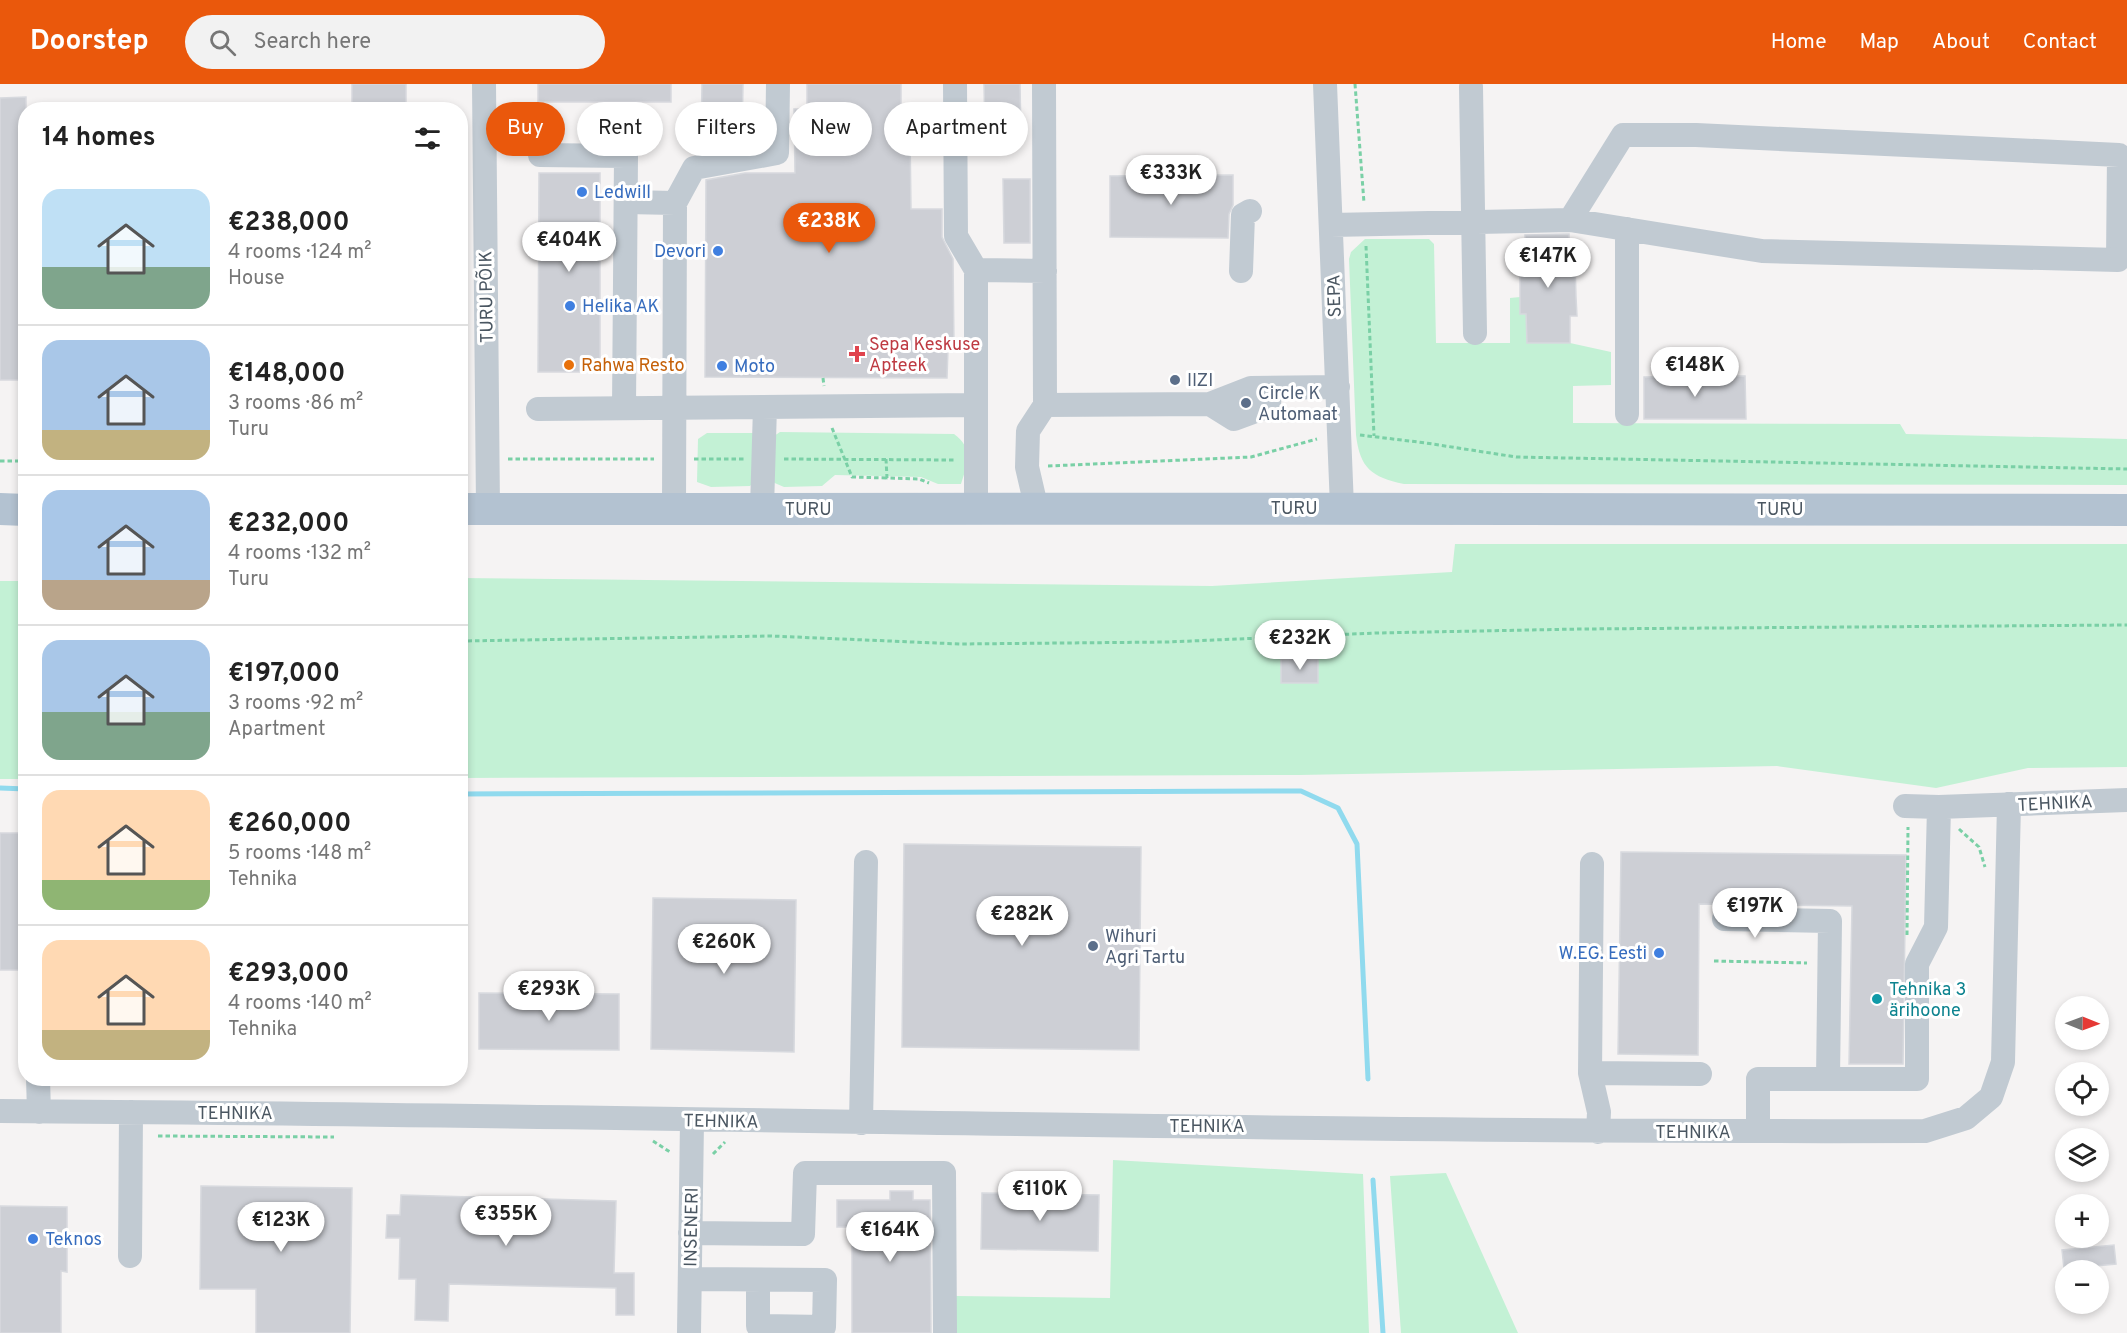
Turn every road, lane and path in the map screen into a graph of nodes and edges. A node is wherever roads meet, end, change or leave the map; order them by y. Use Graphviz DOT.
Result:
graph roads {
  1 [pos="484,84"];
  2 [pos="778,84"];
  3 [pos="956,84"];
  4 [pos="1044,84"];
  5 [pos="1325,84"];
  6 [pos="1355,84"];
  7 [pos="1471,87"];
  8 [pos="565,155"];
  9 [pos="626,202"];
  10 [pos="675,202"];
  11 [pos="1250,211"];
  12 [pos="1570,220"];
  13 [pos="1473,222"];
  14 [pos="1365,224"];
  15 [pos="1331,225"];
  16 [pos="1627,229"];
  17 [pos="976,270"];
  18 [pos="1044,271"];
  19 [pos="1241,271"];
  20 [pos="1475,333"];
  21 [pos="823,378"];
  22 [pos="1338,387"];
  23 [pos="975,405"];
  24 [pos="1045,405"];
  25 [pos="828,406"];
  26 [pos="765,407"];
  27 [pos="538,408"];
  28 [pos="624,408"];
  29 [pos="674,408"];
  30 [pos="1627,414"];
  31 [pos="1341,435"];
  32 [pos="1374,436"];
  33 [pos="468,459"];
  34 [pos="488,459"];
  35 [pos="674,459"];
  36 [pos="763,459"];
  37 [pos="846,459"];
  38 [pos="886,459"];
  39 [pos="976,460"];
  40 [pos="0,461"];
  41 [pos="18,461"];
  42 [pos="1027,467"];
  43 [pos="2127,469"];
  44 [pos="887,478"];
  45 [pos="933,485"];
  46 [pos="1342,507"];
  47 [pos="762,508"];
  48 [pos="474,509"];
  49 [pos="674,509"];
  50 [pos="0,510"];
  51 [pos="18,510"];
  52 [pos="976,510"];
  53 [pos="1037,510"];
  54 [pos="2127,510"];
  55 [pos="2127,625"];
  56 [pos="468,641"];
  57 [pos="2127,800"];
  58 [pos="2009,804"];
  59 [pos="1905,806"];
  60 [pos="1939,807"];
  61 [pos="866,862"];
  62 [pos="1592,864"];
  63 [pos="1724,919"];
  64 [pos="1714,961"];
  65 [pos="1807,963"];
  66 [pos="1590,1073"];
  67 [pos="1700,1074"];
  68 [pos="1828,1079"];
  69 [pos="38,1086"];
  70 [pos="0,1111"];
  71 [pos="39,1112"];
  72 [pos="692,1121"];
  73 [pos="861,1123"];
  74 [pos="131,1124"];
  75 [pos="1758,1131"];
  76 [pos="1598,1132"];
  77 [pos="345,1138"];
  78 [pos="648,1141"];
  79 [pos="671,1159"];
  80 [pos="690,1233"];
  81 [pos="130,1256"];
  82 [pos="690,1279"];
  83 [pos="758,1280"];
  84 [pos="781,1330"];
  85 [pos="689,1333"];
  86 [pos="945,1333"];
  1 -- 34 [label="street, TURU PÕIK"];
  2 -- 10 [label="street"];
  3 -- 17 [label="street"];
  4 -- 18 [label="street"];
  5 -- 15 [label="street, SEPA"];
  6 -- 14 [label="path"];
  7 -- 13 [label="street"];
  8 -- 9 [label="street"];
  9 -- 10 [label="street"];
  9 -- 28 [label="street"];
  10 -- 29 [label="street"];
  11 -- 19 [label="street"];
  12 -- 13 [label="street"];
  12 -- 16 [label="street"];
  12 -- 16 [label="street"];
  13 -- 14 [label="street"];
  13 -- 20 [label="street"];
  14 -- 15 [label="street"];
  14 -- 32 [label="path"];
  15 -- 22 [label="street, SEPA"];
  16 -- 30 [label="street"];
  17 -- 18 [label="street"];
  17 -- 23 [label="street"];
  18 -- 24 [label="street"];
  21 -- 25 [label="path"];
  22 -- 24 [label="street"];
  22 -- 31 [label="street, SEPA"];
  23 -- 25 [label="street"];
  23 -- 39 [label="street"];
  24 -- 42 [label="street"];
  25 -- 26 [label="street"];
  25 -- 37 [label="path"];
  26 -- 29 [label="street"];
  26 -- 36 [label="street"];
  27 -- 28 [label="street"];
  28 -- 29 [label="street"];
  29 -- 35 [label="street"];
  31 -- 32 [label="path"];
  31 -- 42 [label="path"];
  31 -- 46 [label="street, SEPA"];
  32 -- 43 [label="path"];
  33 -- 34 [label="path"];
  34 -- 35 [label="path"];
  34 -- 48 [label="street, TURU PÕIK"];
  35 -- 36 [label="path"];
  35 -- 49 [label="street"];
  36 -- 37 [label="path"];
  36 -- 47 [label="street"];
  37 -- 38 [label="path"];
  37 -- 44 [label="path"];
  38 -- 39 [label="path"];
  38 -- 44 [label="path"];
  39 -- 52 [label="street"];
  40 -- 41 [label="path"];
  42 -- 53 [label="street"];
  44 -- 45 [label="path"];
  46 -- 53 [label="main road, TURU"];
  46 -- 54 [label="main road, TURU"];
  47 -- 49 [label="main road, TURU"];
  47 -- 52 [label="main road, TURU"];
  48 -- 49 [label="main road, TURU"];
  50 -- 51 [label="main road"];
  52 -- 53 [label="main road, TURU"];
  55 -- 56 [label="path"];
  57 -- 58 [label="street, TEHNIKA"];
  58 -- 60 [label="street"];
  58 -- 75 [label="street, TEHNIKA"];
  59 -- 60 [label="street"];
  60 -- 68 [label="street"];
  61 -- 73 [label="street"];
  62 -- 66 [label="street"];
  63 -- 68 [label="street"];
  64 -- 65 [label="path"];
  66 -- 67 [label="street"];
  66 -- 76 [label="street"];
  68 -- 75 [label="street"];
  69 -- 71 [label="street"];
  70 -- 71 [label="street, TEHNIKA"];
  71 -- 74 [label="street, TEHNIKA"];
  72 -- 73 [label="street, TEHNIKA"];
  72 -- 74 [label="street, TEHNIKA"];
  72 -- 80 [label="street, INSENERI"];
  73 -- 76 [label="street, TEHNIKA"];
  74 -- 77 [label="path"];
  74 -- 81 [label="street"];
  75 -- 76 [label="street, TEHNIKA"];
  78 -- 79 [label="path"];
  80 -- 82 [label="street, INSENERI"];
  80 -- 86 [label="street"];
  82 -- 83 [label="street"];
  82 -- 85 [label="street, INSENERI"];
  83 -- 84 [label="street"];
  83 -- 84 [label="street"];
}
